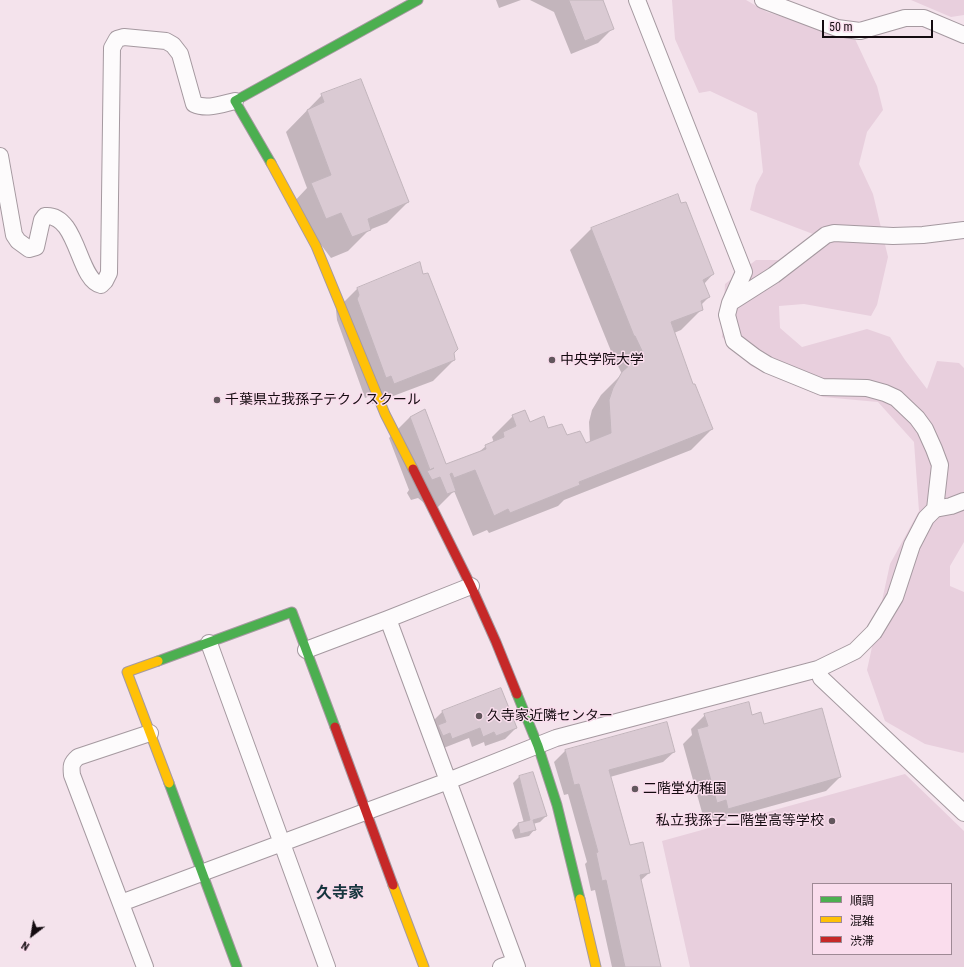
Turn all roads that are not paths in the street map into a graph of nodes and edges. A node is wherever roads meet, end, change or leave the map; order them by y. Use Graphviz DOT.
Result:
graph roads {
  1 [pos="418,0"];
  2 [pos="637,0"];
  3 [pos="763,0"];
  4 [pos="964,35"];
  5 [pos="235,101"];
  6 [pos="0,156"];
  7 [pos="964,230"];
  8 [pos="730,303"];
  9 [pos="964,501"];
  10 [pos="935,509"];
  11 [pos="471,586"];
  12 [pos="388,620"];
  13 [pos="209,643"];
  14 [pos="306,650"];
  15 [pos="818,669"];
  16 [pos="150,733"];
  17 [pos="538,746"];
  18 [pos="448,781"];
  19 [pos="366,811"];
  20 [pos="964,813"];
  21 [pos="282,843"];
  22 [pos="202,873"];
  23 [pos="121,903"];
  24 [pos="511,965"];
  25 [pos="145,967"];
  26 [pos="237,967"];
  27 [pos="327,967"];
  28 [pos="424,967"];
  29 [pos="596,967"];
  1 -- 5 [label="street"];
  2 -- 8 [label="street"];
  3 -- 4 [label="street"];
  5 -- 6 [label="street"];
  5 -- 11 [label="street"];
  7 -- 8 [label="street"];
  8 -- 10 [label="street"];
  9 -- 10 [label="street"];
  10 -- 15 [label="street"];
  11 -- 12 [label="street"];
  11 -- 17 [label="street"];
  12 -- 14 [label="street"];
  12 -- 18 [label="street"];
  13 -- 14 [label="street"];
  13 -- 16 [label="street"];
  13 -- 21 [label="street"];
  14 -- 19 [label="street"];
  15 -- 17 [label="street"];
  15 -- 20 [label="street"];
  16 -- 22 [label="street"];
  16 -- 23 [label="street"];
  17 -- 18 [label="street"];
  17 -- 29 [label="street"];
  18 -- 19 [label="street"];
  18 -- 24 [label="street"];
  19 -- 21 [label="street"];
  19 -- 28 [label="street"];
  21 -- 22 [label="street"];
  21 -- 27 [label="street"];
  22 -- 23 [label="street"];
  22 -- 26 [label="street"];
  23 -- 25 [label="street"];
}
